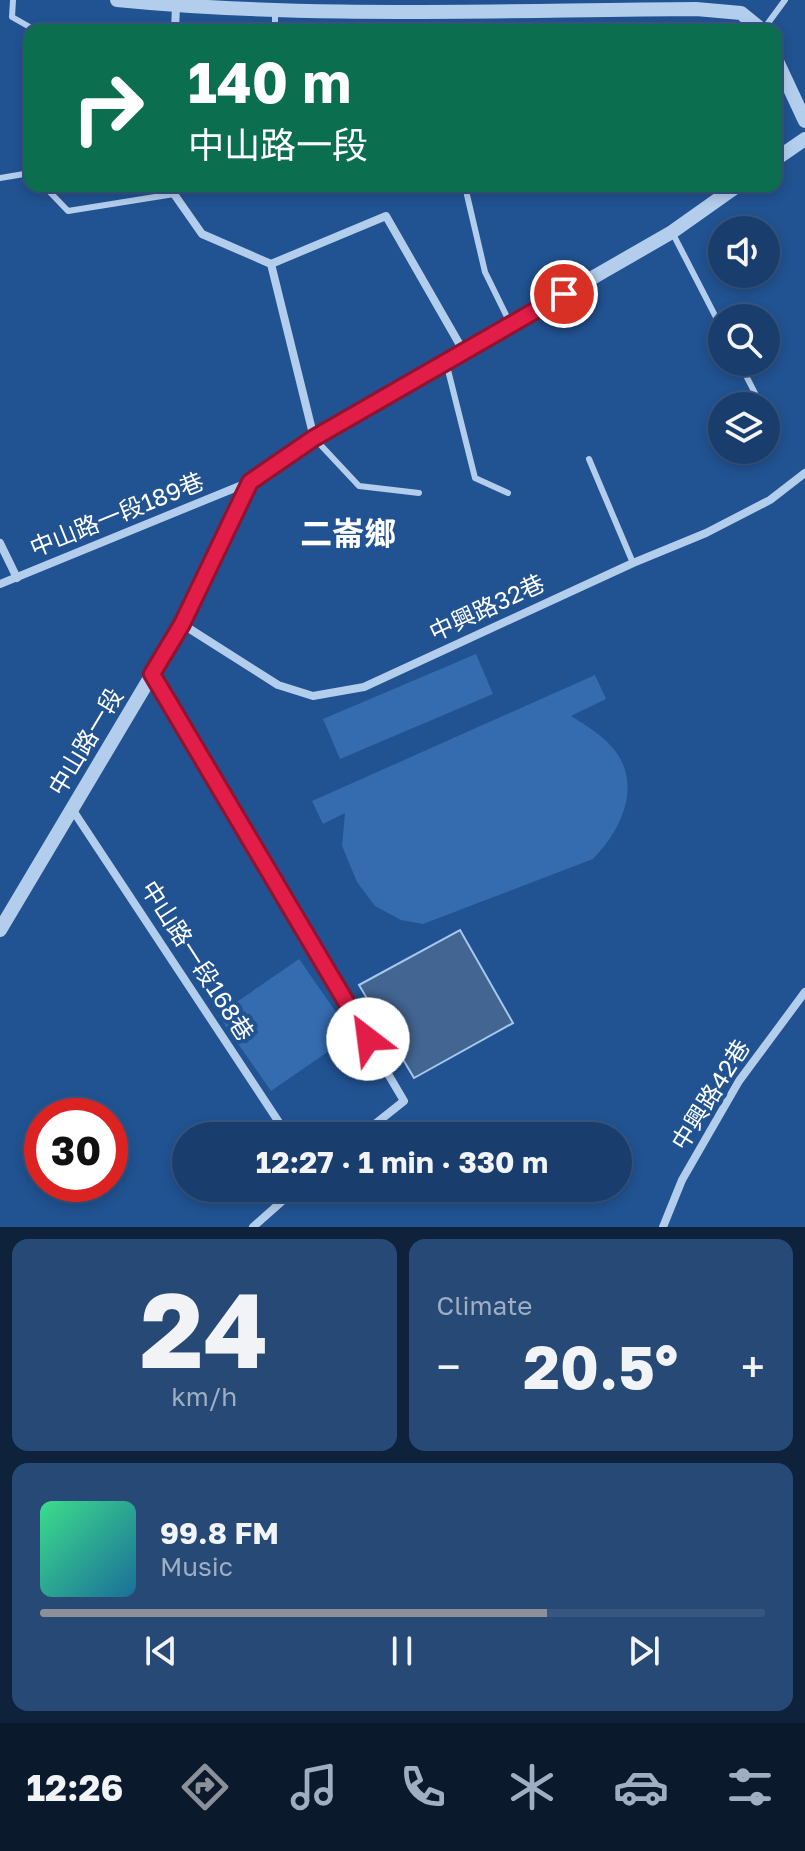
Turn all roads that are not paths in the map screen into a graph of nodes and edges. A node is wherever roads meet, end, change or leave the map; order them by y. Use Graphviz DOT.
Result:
graph roads {
  1 [pos="13,0"];
  2 [pos="117,0"];
  3 [pos="785,0"];
  4 [pos="696,4"];
  5 [pos="272,5"];
  6 [pos="176,6"];
  7 [pos="386,6"];
  8 [pos="24,24"];
  9 [pos="175,24"];
  10 [pos="755,24"];
  11 [pos="767,24"];
  12 [pos="782,72"];
  13 [pos="805,121"];
  14 [pos="805,139"];
  15 [pos="782,155"];
  16 [pos="24,174"];
  17 [pos="0,178"];
  18 [pos="50,192"];
  19 [pos="164,192"];
  20 [pos="175,192"];
  21 [pos="729,192"];
  22 [pos="467,195"];
  23 [pos="672,232"];
  24 [pos="271,264"];
  25 [pos="709,304"];
  26 [pos="511,325"];
  27 [pos="464,352"];
  28 [pos="446,362"];
  29 [pos="314,438"];
  30 [pos="589,459"];
  31 [pos="805,473"];
  32 [pos="250,482"];
  33 [pos="419,493"];
  34 [pos="508,493"];
  35 [pos="0,543"];
  36 [pos="633,563"];
  37 [pos="17,578"];
  38 [pos="0,584"];
  39 [pos="182,624"];
  40 [pos="152,674"];
  41 [pos="72,809"];
  42 [pos="0,930"];
  43 [pos="805,992"];
  44 [pos="279,1122"];
  45 [pos="378,1122"];
  46 [pos="281,1202"];
  47 [pos="253,1227"];
  48 [pos="663,1227"];
  1 -- 8 [label="lane"];
  2 -- 6 [label="street"];
  3 -- 11 [label="lane"];
  4 -- 7 [label="street"];
  4 -- 10 [label="street"];
  5 -- 6 [label="street"];
  5 -- 7 [label="street"];
  6 -- 9 [label="street"];
  12 -- 13 [label="street"];
  14 -- 15 [label="street"];
  16 -- 17 [label="lane"];
  18 -- 19 [label="lane"];
  20 -- 24 [label="street"];
  21 -- 23 [label="street, 中山路一段"];
  22 -- 26 [label="lane"];
  23 -- 25 [label="lane"];
  23 -- 26 [label="street, 中山路一段"];
  24 -- 27 [label="street"];
  24 -- 29 [label="street"];
  26 -- 27 [label="street, 中山路一段"];
  27 -- 28 [label="street, 中山路一段"];
  28 -- 29 [label="street, 中山路一段"];
  28 -- 34 [label="lane"];
  29 -- 32 [label="street, 中山路一段"];
  29 -- 33 [label="lane"];
  30 -- 36 [label="lane"];
  31 -- 36 [label="street, 中興路32巷"];
  32 -- 37 [label="street, 中山路一段189巷"];
  32 -- 39 [label="street, 中山路一段"];
  35 -- 37 [label="street"];
  36 -- 39 [label="street, 中興路32巷"];
  37 -- 38 [label="street, 中山路一段189巷"];
  39 -- 40 [label="street, 中山路一段"];
  40 -- 41 [label="street, 中山路一段"];
  40 -- 45 [label="street"];
  41 -- 42 [label="street, 中山路一段"];
  41 -- 44 [label="street, 中山路一段168巷"];
  43 -- 48 [label="street, 中興路42巷"];
  46 -- 47 [label="street"];
}
